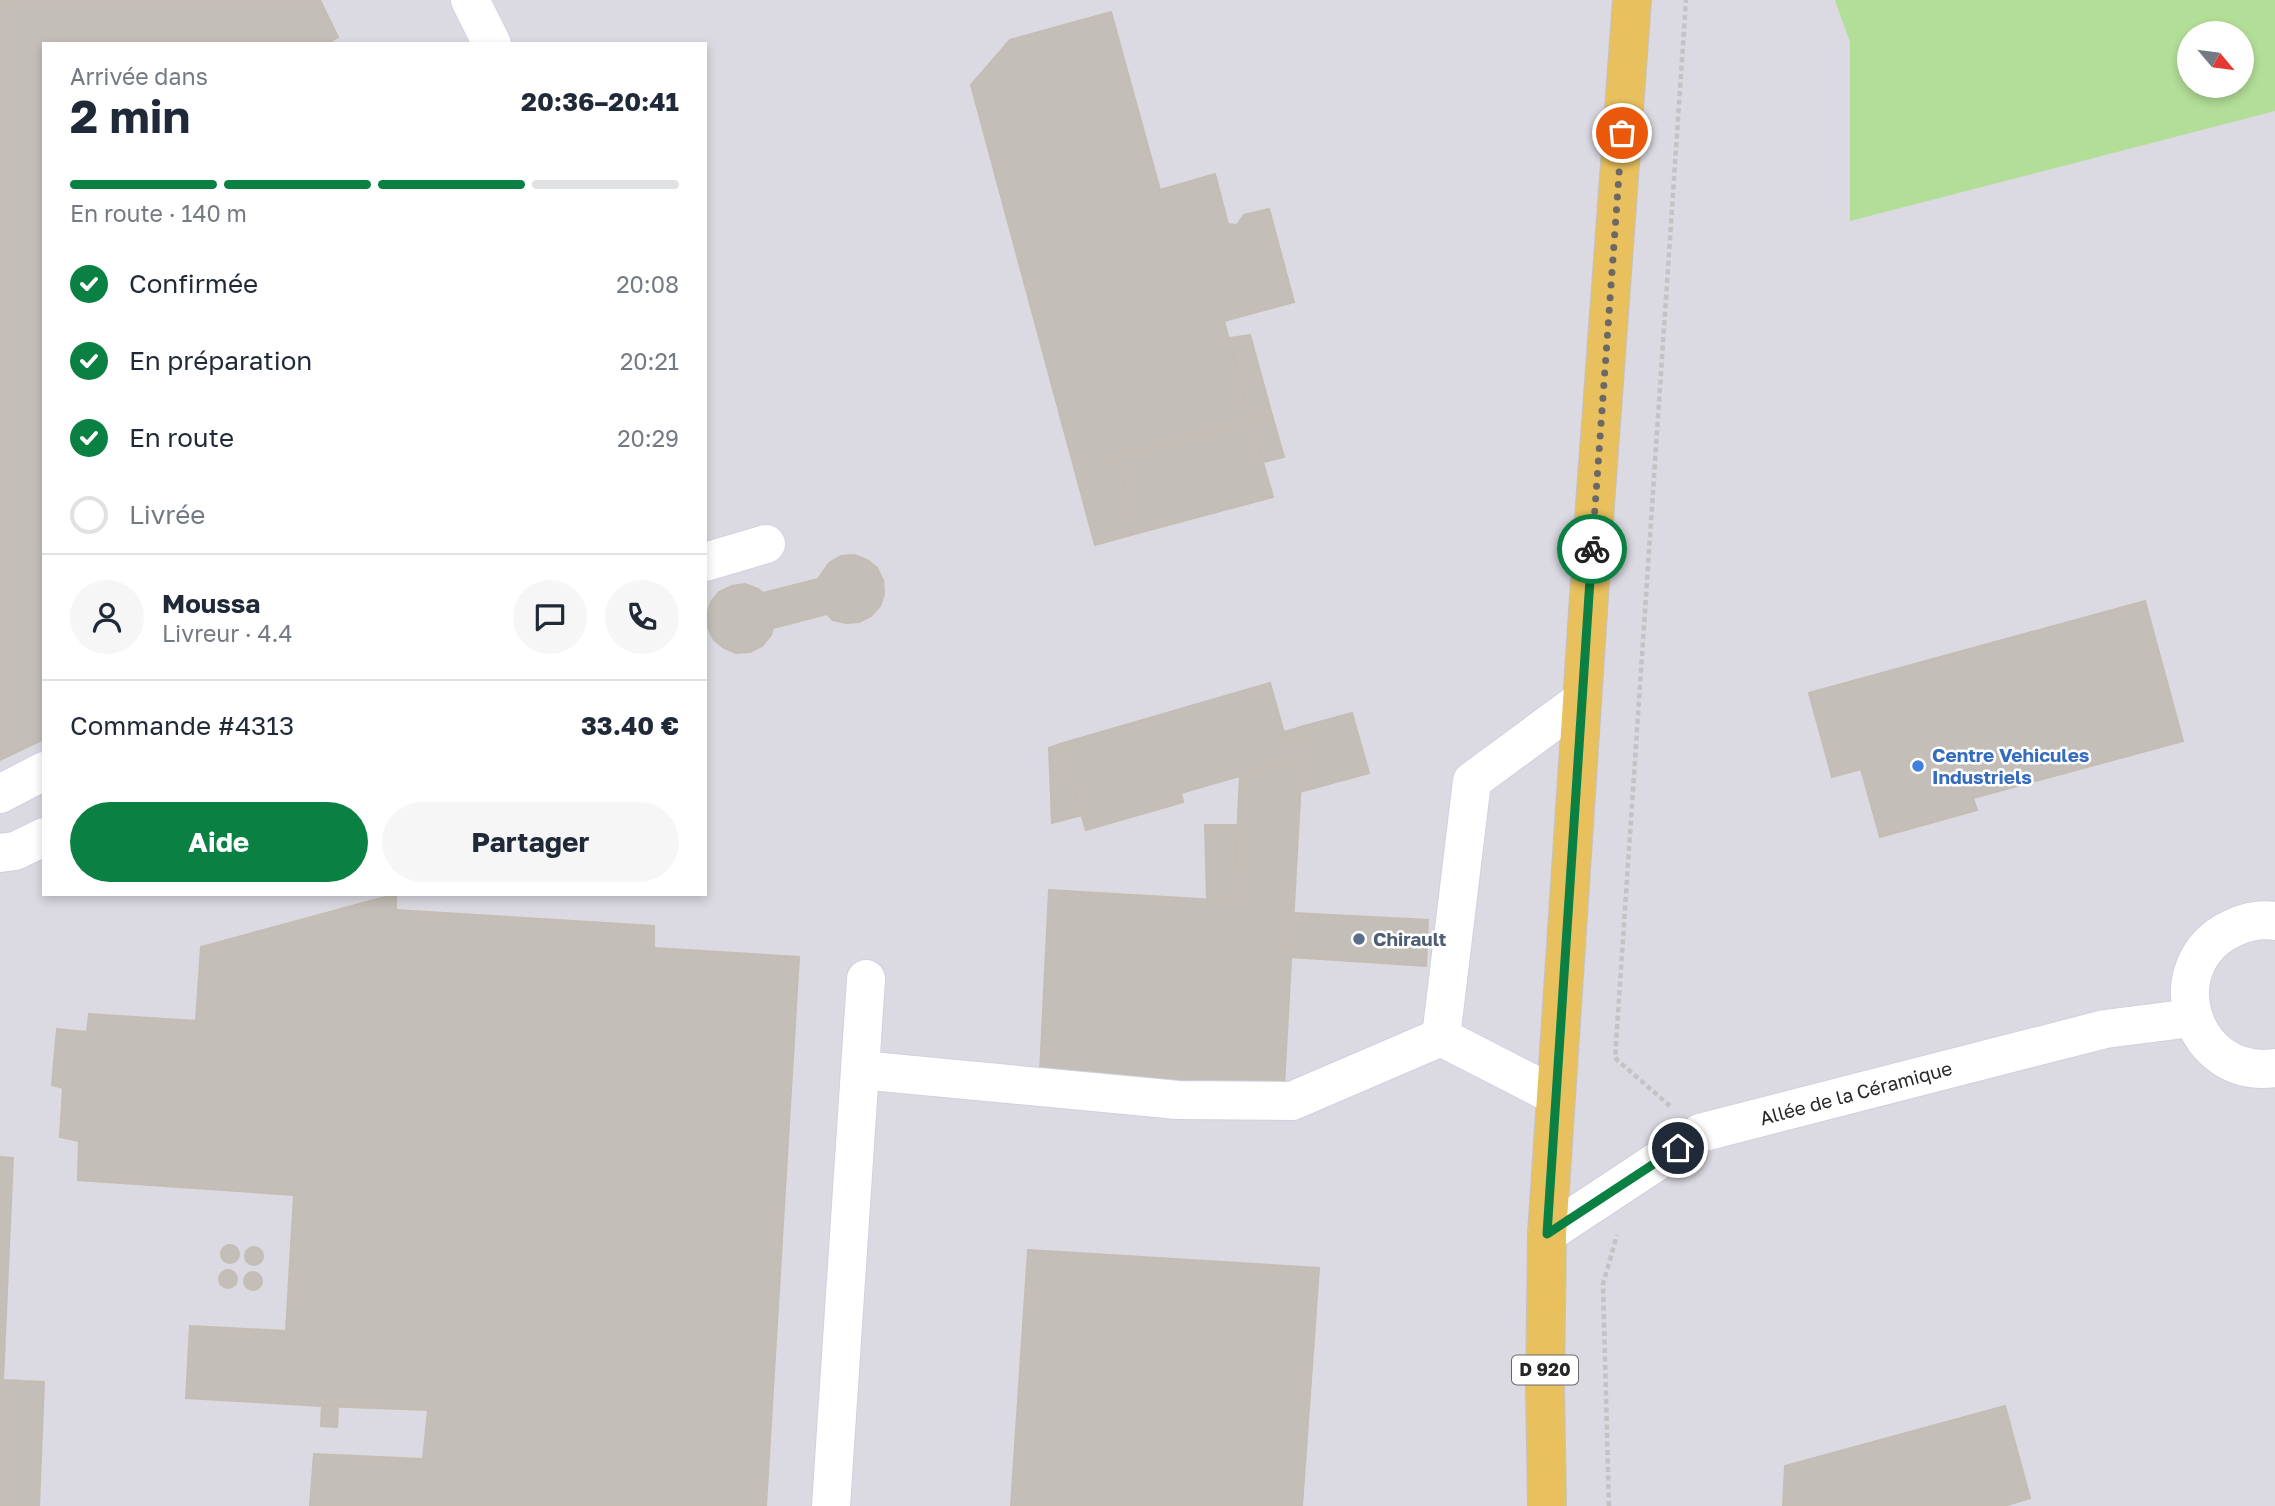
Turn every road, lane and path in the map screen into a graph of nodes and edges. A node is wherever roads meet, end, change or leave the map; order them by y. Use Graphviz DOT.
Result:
graph roads {
  1 [pos="470,0"];
  2 [pos="1632,0"];
  3 [pos="1686,0"];
  4 [pos="491,42"];
  5 [pos="766,544"];
  6 [pos="707,561"];
  7 [pos="1582,700"];
  8 [pos="42,772"];
  9 [pos="0,794"];
  10 [pos="42,839"];
  11 [pos="0,853"];
  12 [pos="2275,921"];
  13 [pos="866,979"];
  14 [pos="2192,1017"];
  15 [pos="1441,1037"];
  16 [pos="2275,1068"];
  17 [pos="860,1070"];
  18 [pos="1556,1096"];
  19 [pos="1700,1133"];
  20 [pos="1619,1231"];
  21 [pos="1547,1234"];
  22 [pos="831,1506"];
  23 [pos="1547,1506"];
  24 [pos="1609,1506"];
  1 -- 4 [label="street"];
  2 -- 7 [label="main road, D 920"];
  3 -- 19 [label="path"];
  5 -- 6 [label="street"];
  7 -- 15 [label="street"];
  7 -- 18 [label="main road, D 920"];
  8 -- 9 [label="street"];
  10 -- 11 [label="street"];
  12 -- 14 [label="street"];
  13 -- 17 [label="street"];
  14 -- 16 [label="street"];
  14 -- 19 [label="street, Allée de la Céramique"];
  15 -- 17 [label="street"];
  15 -- 18 [label="street"];
  17 -- 22 [label="street"];
  18 -- 21 [label="main road, D 920"];
  19 -- 21 [label="street, Allée de la Céramique"];
  20 -- 24 [label="path"];
  21 -- 23 [label="main road, D 920"];
}
